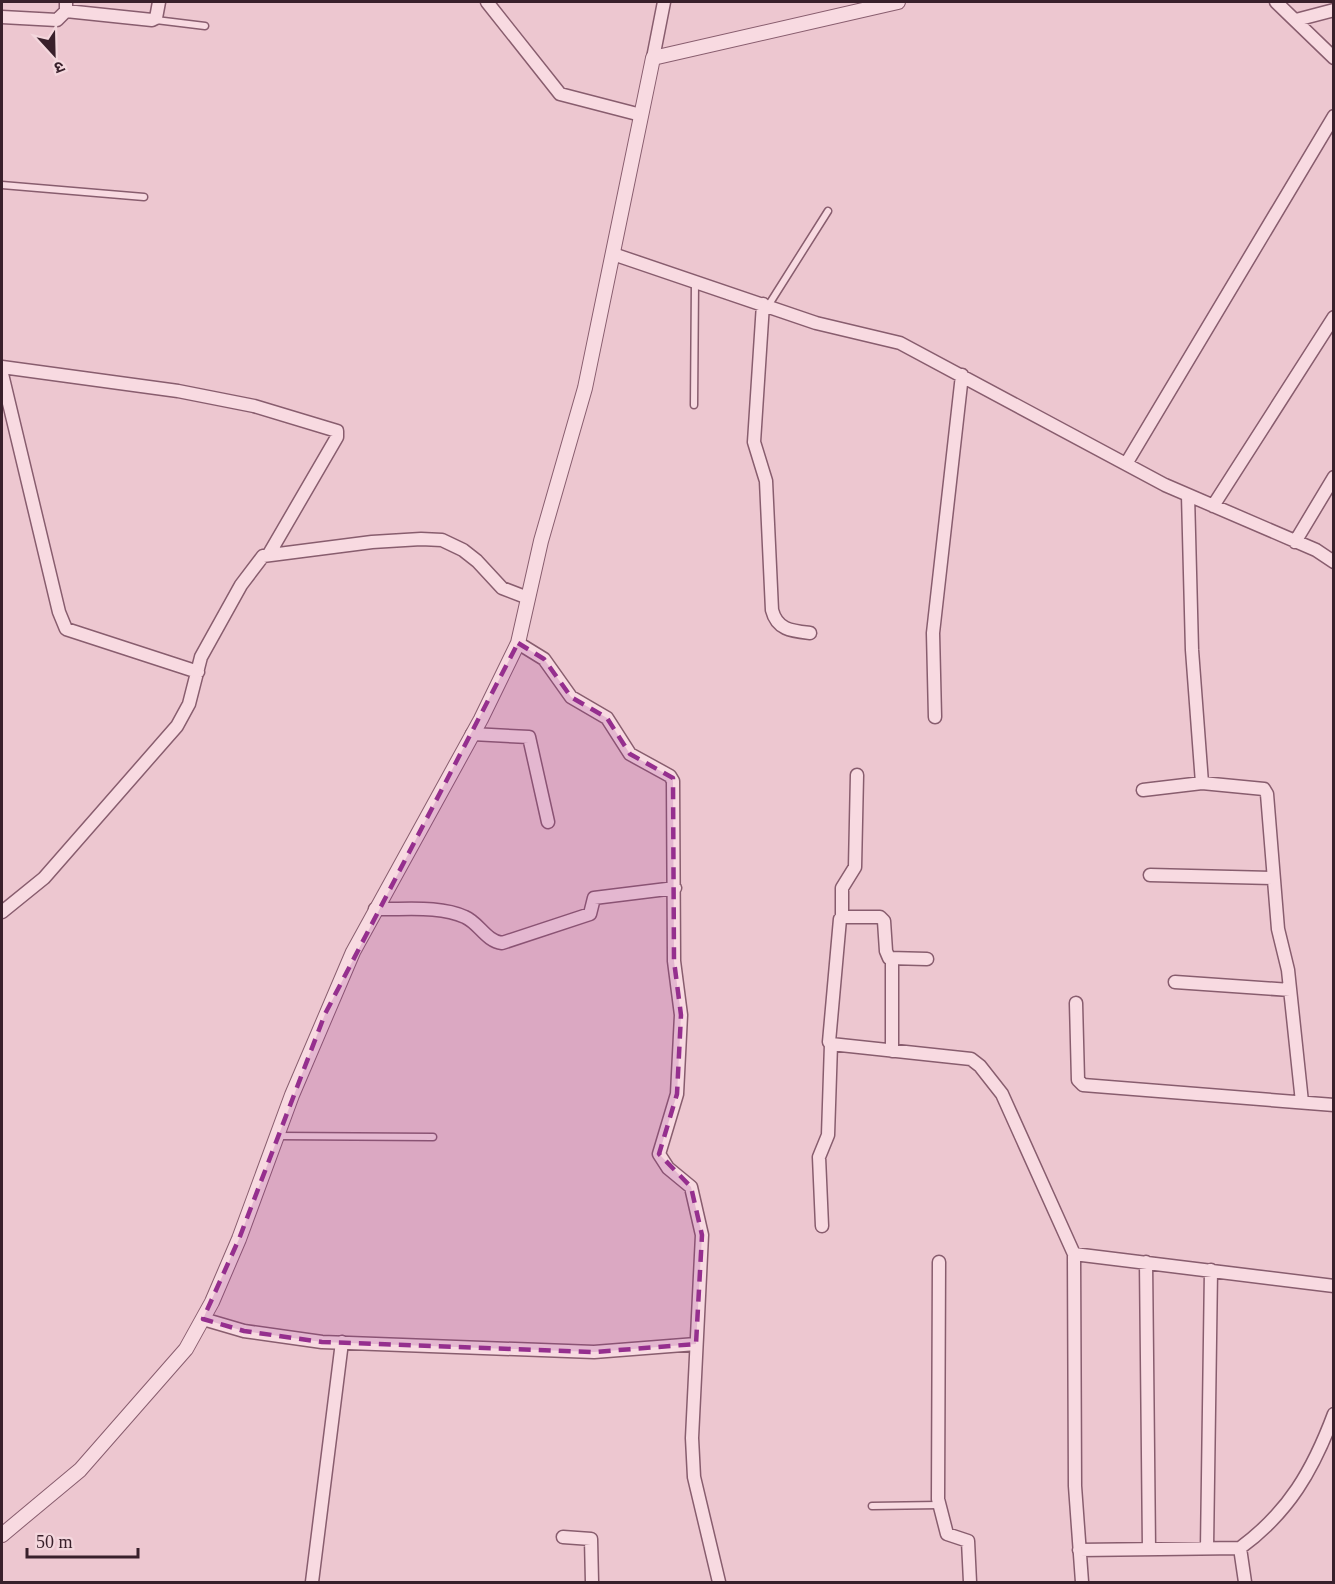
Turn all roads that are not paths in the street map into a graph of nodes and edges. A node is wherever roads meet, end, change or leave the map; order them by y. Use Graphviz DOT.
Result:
graph roads {
  1 [pos="159,2"];
  2 [pos="486,2"];
  3 [pos="664,2"];
  4 [pos="898,2"];
  5 [pos="1276,2"];
  6 [pos="66,6"];
  7 [pos="1334,10"];
  8 [pos="2,17"];
  9 [pos="155,19"];
  10 [pos="1296,20"];
  11 [pos="205,26"];
  12 [pos="653,58"];
  13 [pos="1334,58"];
  14 [pos="641,115"];
  15 [pos="1334,116"];
  16 [pos="2,185"];
  17 [pos="144,197"];
  18 [pos="828,211"];
  19 [pos="613,254"];
  20 [pos="695,282"];
  21 [pos="766,305"];
  22 [pos="1334,316"];
  23 [pos="2,367"];
  24 [pos="2,374"];
  25 [pos="962,375"];
  26 [pos="694,405"];
  27 [pos="1126,464"];
  28 [pos="1334,477"];
  29 [pos="1188,495"];
  30 [pos="1213,506"];
  31 [pos="1295,542"];
  32 [pos="268,554"];
  33 [pos="1334,562"];
  34 [pos="528,598"];
  35 [pos="810,633"];
  36 [pos="518,643"];
  37 [pos="198,672"];
  38 [pos="935,717"];
  39 [pos="472,734"];
  40 [pos="857,775"];
  41 [pos="1202,783"];
  42 [pos="1143,790"];
  43 [pos="548,822"];
  44 [pos="1150,875"];
  45 [pos="1273,878"];
  46 [pos="675,888"];
  47 [pos="375,909"];
  48 [pos="2,912"];
  49 [pos="842,917"];
  50 [pos="892,959"];
  51 [pos="927,959"];
  52 [pos="1175,982"];
  53 [pos="1290,990"];
  54 [pos="1076,1003"];
  55 [pos="831,1044"];
  56 [pos="892,1051"];
  57 [pos="1302,1102"];
  58 [pos="1334,1105"];
  59 [pos="277,1136"];
  60 [pos="433,1137"];
  61 [pos="822,1226"];
  62 [pos="1074,1254"];
  63 [pos="939,1262"];
  64 [pos="1146,1263"];
  65 [pos="1211,1270"];
  66 [pos="1334,1286"];
  67 [pos="202,1319"];
  68 [pos="342,1342"];
  69 [pos="696,1344"];
  70 [pos="1334,1414"];
  71 [pos="939,1505"];
  72 [pos="872,1506"];
  73 [pos="2,1535"];
  74 [pos="563,1537"];
  75 [pos="1207,1548"];
  76 [pos="1240,1548"];
  77 [pos="1149,1549"];
  78 [pos="1079,1550"];
  79 [pos="312,1582"];
  80 [pos="592,1582"];
  81 [pos="720,1582"];
  82 [pos="970,1582"];
  83 [pos="1082,1582"];
  84 [pos="1245,1582"];
  1 -- 9 [label="street"];
  2 -- 14 [label="street"];
  3 -- 12 [label="street"];
  4 -- 12 [label="street"];
  5 -- 10 [label="street"];
  6 -- 8 [label="street"];
  6 -- 9 [label="street"];
  7 -- 10 [label="street"];
  9 -- 11 [label="lane"];
  10 -- 13 [label="street"];
  12 -- 14 [label="street"];
  14 -- 19 [label="street"];
  15 -- 27 [label="street"];
  16 -- 17 [label="lane"];
  18 -- 21 [label="lane"];
  19 -- 20 [label="street"];
  19 -- 34 [label="street"];
  20 -- 21 [label="street"];
  20 -- 26 [label="lane"];
  21 -- 25 [label="street"];
  21 -- 35 [label="street"];
  22 -- 30 [label="street"];
  23 -- 32 [label="street"];
  24 -- 37 [label="street"];
  25 -- 27 [label="street"];
  25 -- 38 [label="street"];
  27 -- 29 [label="street"];
  28 -- 31 [label="street"];
  29 -- 30 [label="street"];
  29 -- 41 [label="street"];
  30 -- 31 [label="street"];
  31 -- 33 [label="street"];
  32 -- 34 [label="street"];
  32 -- 37 [label="street"];
  34 -- 36 [label="street"];
  36 -- 39 [label="street"];
  36 -- 46 [label="street"];
  37 -- 48 [label="street"];
  39 -- 43 [label="street"];
  39 -- 47 [label="street"];
  40 -- 49 [label="street"];
  41 -- 42 [label="street"];
  41 -- 45 [label="street"];
  44 -- 45 [label="street"];
  45 -- 53 [label="street"];
  46 -- 47 [label="street"];
  46 -- 69 [label="street"];
  47 -- 59 [label="street"];
  49 -- 50 [label="street"];
  49 -- 55 [label="street"];
  50 -- 51 [label="street"];
  50 -- 56 [label="street"];
  52 -- 53 [label="street"];
  53 -- 57 [label="street"];
  54 -- 57 [label="street"];
  55 -- 56 [label="street"];
  55 -- 61 [label="street"];
  56 -- 62 [label="street"];
  57 -- 58 [label="street"];
  59 -- 60 [label="lane"];
  59 -- 67 [label="street"];
  62 -- 64 [label="street"];
  62 -- 78 [label="street"];
  63 -- 71 [label="street"];
  64 -- 65 [label="street"];
  64 -- 77 [label="street"];
  65 -- 66 [label="street"];
  65 -- 75 [label="street"];
  67 -- 68 [label="street"];
  67 -- 73 [label="street"];
  68 -- 69 [label="street"];
  68 -- 79 [label="street"];
  69 -- 81 [label="street"];
  70 -- 76 [label="street"];
  71 -- 72 [label="lane"];
  71 -- 82 [label="street"];
  74 -- 80 [label="street"];
  75 -- 76 [label="street"];
  75 -- 77 [label="street"];
  76 -- 84 [label="street"];
  77 -- 78 [label="street"];
  78 -- 83 [label="street"];
}
